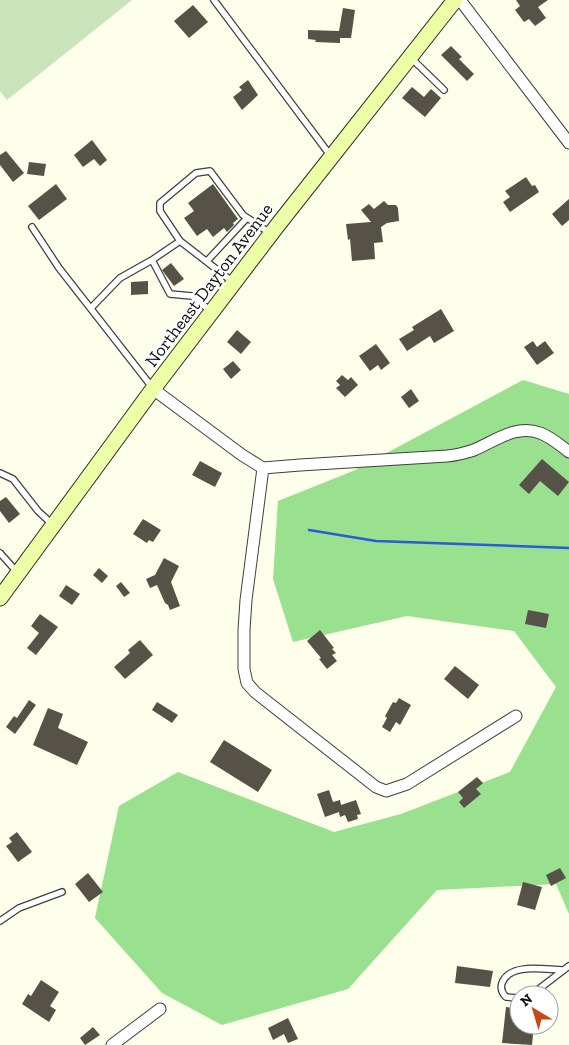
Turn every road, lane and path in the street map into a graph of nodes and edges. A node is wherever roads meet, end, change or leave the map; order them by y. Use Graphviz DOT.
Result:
graph roads {
  1 [pos="214,0"];
  2 [pos="455,0"];
  3 [pos="460,0"];
  4 [pos="410,57"];
  5 [pos="444,90"];
  6 [pos="569,143"];
  7 [pos="332,157"];
  8 [pos="247,218"];
  9 [pos="32,227"];
  10 [pos="271,234"];
  11 [pos="180,241"];
  12 [pos="152,260"];
  13 [pos="206,261"];
  14 [pos="234,283"];
  15 [pos="91,308"];
  16 [pos="212,312"];
  17 [pos="153,389"];
  18 [pos="569,452"];
  19 [pos="263,468"];
  20 [pos="0,473"];
  21 [pos="53,525"];
  22 [pos="0,553"];
  23 [pos="18,573"];
  24 [pos="0,598"];
  25 [pos="516,716"];
  26 [pos="62,892"];
  27 [pos="0,921"];
  28 [pos="569,966"];
  29 [pos="563,970"];
  30 [pos="544,985"];
  31 [pos="509,997"];
  32 [pos="160,1009"];
  33 [pos="112,1045"];
  1 -- 7 [label="lane"];
  2 -- 4 [label="street, Northeast Dayton Avenue"];
  3 -- 6 [label="street"];
  4 -- 5 [label="lane"];
  4 -- 7 [label="street, Northeast Dayton Avenue"];
  7 -- 10 [label="street, Northeast Dayton Avenue"];
  8 -- 10 [label="lane"];
  8 -- 11 [label="lane"];
  8 -- 13 [label="lane"];
  9 -- 15 [label="lane"];
  10 -- 14 [label="street, Northeast Dayton Avenue"];
  11 -- 12 [label="lane"];
  11 -- 13 [label="lane"];
  12 -- 15 [label="lane"];
  12 -- 16 [label="lane"];
  13 -- 14 [label="lane"];
  14 -- 16 [label="street, Northeast Dayton Avenue"];
  15 -- 17 [label="lane"];
  16 -- 17 [label="street, Northeast Dayton Avenue"];
  17 -- 19 [label="street"];
  17 -- 21 [label="street, Northeast Dayton Avenue"];
  18 -- 19 [label="street"];
  19 -- 25 [label="street"];
  20 -- 21 [label="lane"];
  21 -- 23 [label="street, Northeast Dayton Avenue"];
  22 -- 23 [label="lane"];
  23 -- 24 [label="street, Northeast Dayton Avenue"];
  26 -- 27 [label="lane"];
  28 -- 29 [label="lane"];
  29 -- 30 [label="lane"];
  29 -- 31 [label="lane"];
  32 -- 33 [label="street"];
}
